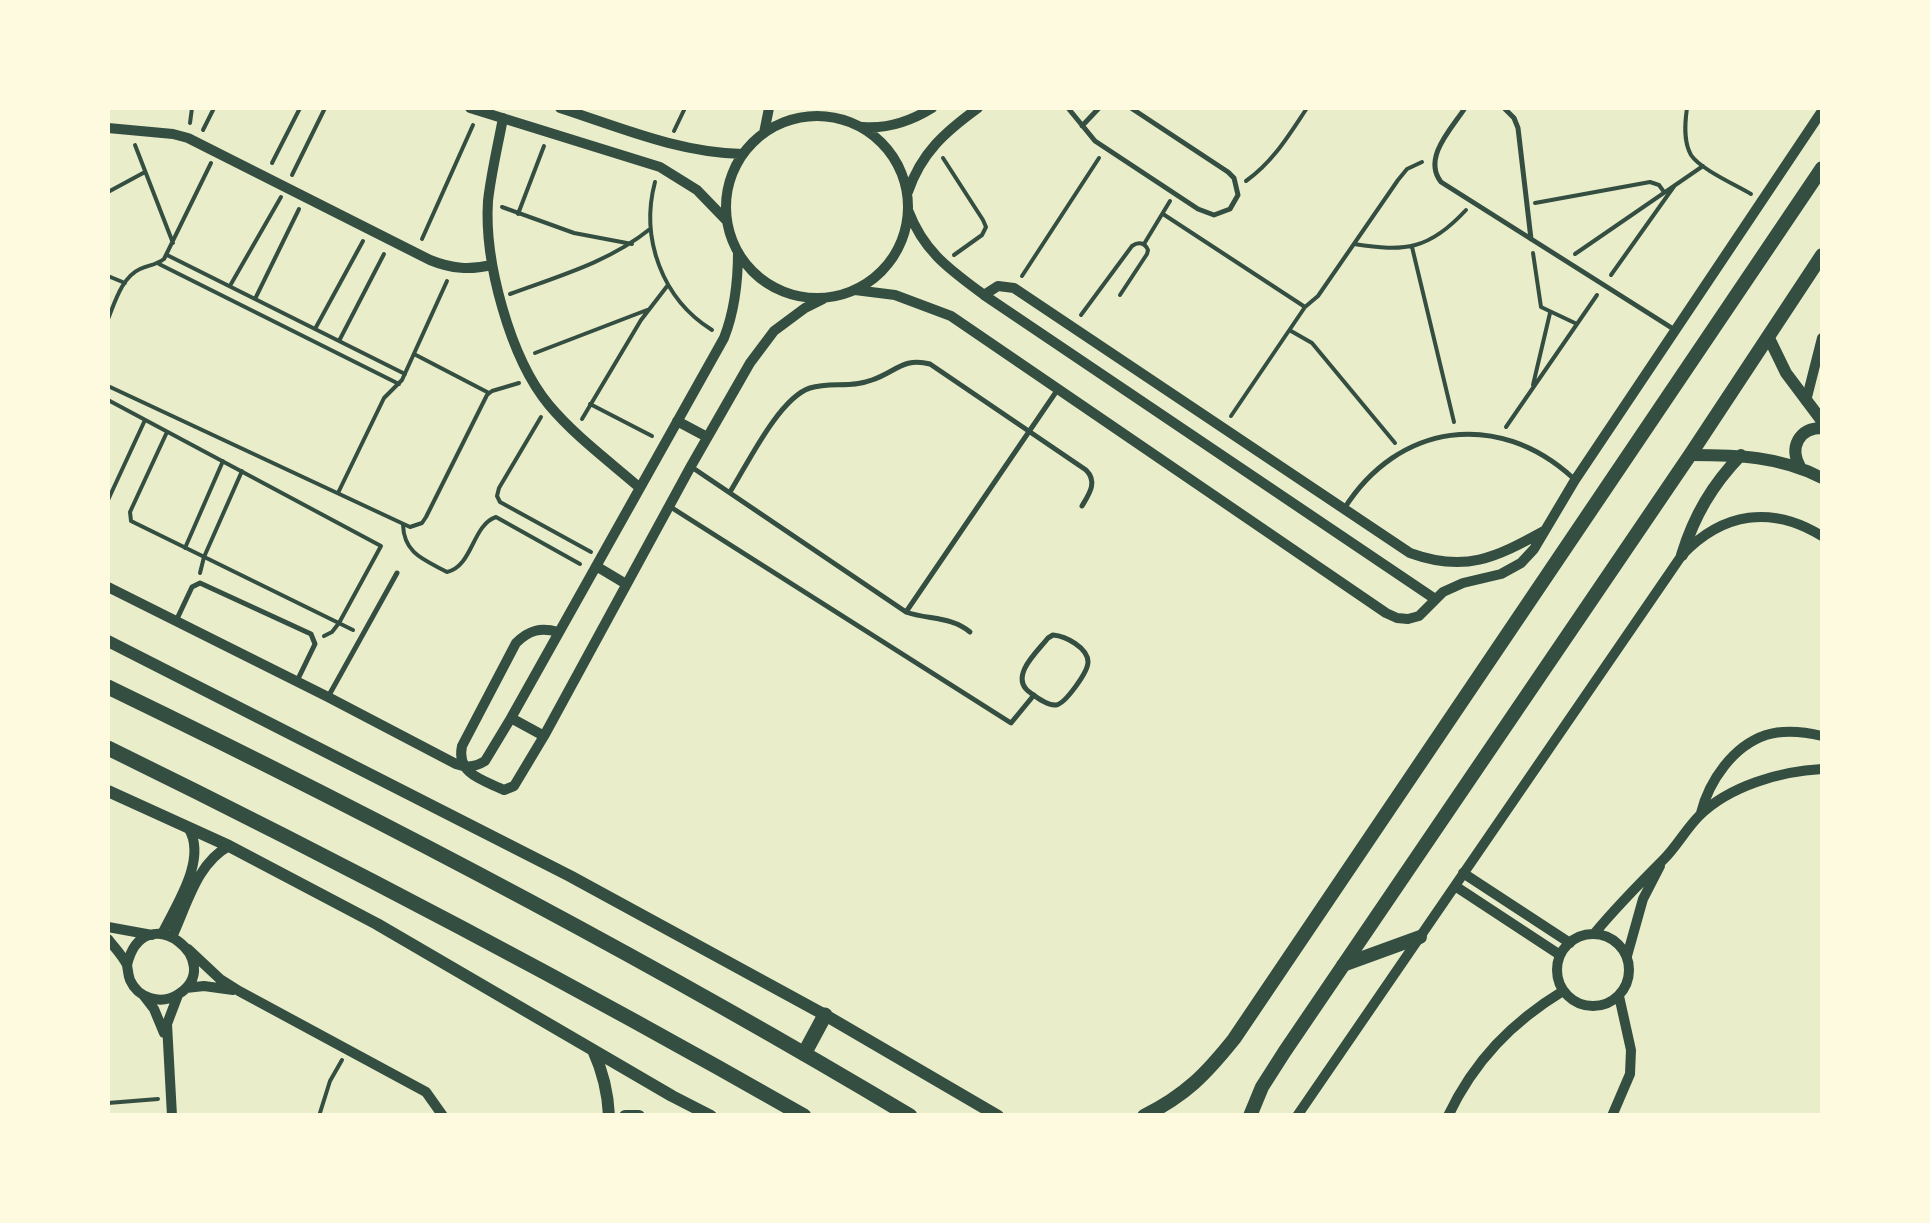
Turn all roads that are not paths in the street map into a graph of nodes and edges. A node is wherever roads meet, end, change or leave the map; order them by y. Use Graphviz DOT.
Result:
graph roads {
  1 [pos="560,108"];
  2 [pos="769,108"];
  3 [pos="827,108"];
  4 [pos="932,108"];
  5 [pos="978,108"];
  6 [pos="1068,108"];
  7 [pos="1099,108"];
  8 [pos="1131,108"];
  9 [pos="1465,108"];
  10 [pos="1504,108"];
  11 [pos="475,109"];
  12 [pos="1822,111"];
  13 [pos="503,118"];
  14 [pos="839,119"];
  15 [pos="1082,126"];
  16 [pos="860,127"];
  17 [pos="108,128"];
  18 [pos="764,133"];
  19 [pos="742,154"];
  20 [pos="1822,168"];
  21 [pos="907,193"];
  22 [pos="908,210"];
  23 [pos="727,222"];
  24 [pos="1532,239"];
  25 [pos="738,252"];
  26 [pos="1822,255"];
  27 [pos="492,265"];
  28 [pos="856,290"];
  29 [pos="984,294"];
  30 [pos="823,299"];
  31 [pos="1675,330"];
  32 [pos="1768,336"];
  33 [pos="1822,338"];
  34 [pos="1058,389"];
  35 [pos="1806,402"];
  36 [pos="678,421"];
  37 [pos="1822,425"];
  38 [pos="1029,432"];
  39 [pos="707,437"];
  40 [pos="1690,455"];
  41 [pos="1740,455"];
  42 [pos="691,466"];
  43 [pos="1800,467"];
  44 [pos="1822,478"];
  45 [pos="1575,480"];
  46 [pos="640,488"];
  47 [pos="730,492"];
  48 [pos="669,506"];
  49 [pos="1082,506"];
  50 [pos="1344,510"];
  51 [pos="1545,530"];
  52 [pos="1822,536"];
  53 [pos="1682,555"];
  54 [pos="596,565"];
  55 [pos="398,573"];
  56 [pos="626,584"];
  57 [pos="108,587"];
  58 [pos="1435,599"];
  59 [pos="906,612"];
  60 [pos="176,621"];
  61 [pos="558,632"];
  62 [pos="970,632"];
  63 [pos="108,641"];
  64 [pos="297,682"];
  65 [pos="108,687"];
  66 [pos="1034,695"];
  67 [pos="328,696"];
  68 [pos="511,718"];
  69 [pos="544,736"];
  70 [pos="1822,736"];
  71 [pos="108,748"];
  72 [pos="464,767"];
  73 [pos="1822,770"];
  74 [pos="108,791"];
  75 [pos="1700,814"];
  76 [pos="189,828"];
  77 [pos="230,846"];
  78 [pos="1666,856"];
  79 [pos="1463,874"];
  80 [pos="1455,886"];
  81 [pos="108,927"];
  82 [pos="1594,934"];
  83 [pos="162,935"];
  84 [pos="1420,937"];
  85 [pos="108,939"];
  86 [pos="1570,942"];
  87 [pos="188,949"];
  88 [pos="1560,955"];
  89 [pos="1627,956"];
  90 [pos="127,965"];
  91 [pos="1342,966"];
  92 [pos="182,991"];
  93 [pos="238,991"];
  94 [pos="1564,991"];
  95 [pos="144,996"];
  96 [pos="1619,996"];
  97 [pos="825,1015"];
  98 [pos="166,1039"];
  99 [pos="593,1050"];
  100 [pos="804,1054"];
  101 [pos="1171,1109"];
  102 [pos="172,1116"];
  103 [pos="444,1116"];
  104 [pos="609,1116"];
  105 [pos="625,1116"];
  106 [pos="639,1116"];
  107 [pos="711,1116"];
  108 [pos="804,1116"];
  109 [pos="910,1116"];
  110 [pos="998,1116"];
  111 [pos="1144,1116"];
  112 [pos="1250,1116"];
  113 [pos="1297,1116"];
  114 [pos="1448,1116"];
  115 [pos="1612,1116"];
  1 -- 19 [label="street"];
  2 -- 18 [label="street"];
  3 -- 14 [label="street"];
  4 -- 16 [label="street"];
  5 -- 21 [label="street"];
  6 -- 15 [label="lane"];
  7 -- 15 [label="lane"];
  8 -- 15 [label="lane"];
  9 -- 24 [label="lane"];
  10 -- 24 [label="lane"];
  11 -- 13 [label="street"];
  12 -- 31 [label="street"];
  13 -- 23 [label="street"];
  13 -- 27 [label="street"];
  14 -- 16 [label="street"];
  14 -- 18 [label="street"];
  16 -- 21 [label="street"];
  17 -- 27 [label="street"];
  18 -- 19 [label="street"];
  19 -- 23 [label="street"];
  20 -- 101 [label="main road"];
  21 -- 22 [label="street"];
  22 -- 28 [label="street"];
  22 -- 29 [label="street"];
  23 -- 25 [label="street"];
  24 -- 31 [label="lane"];
  25 -- 30 [label="street"];
  25 -- 36 [label="street"];
  26 -- 32 [label="main road"];
  27 -- 46 [label="street"];
  28 -- 30 [label="street"];
  28 -- 34 [label="street"];
  29 -- 50 [label="street"];
  29 -- 58 [label="street"];
  30 -- 39 [label="street"];
  31 -- 45 [label="street"];
  32 -- 35 [label="street"];
  32 -- 40 [label="main road"];
  33 -- 35 [label="street"];
  34 -- 38 [label="lane"];
  34 -- 58 [label="street"];
  35 -- 37 [label="street"];
  36 -- 39 [label="street"];
  36 -- 46 [label="street"];
  37 -- 43 [label="street"];
  38 -- 47 [label="lane"];
  38 -- 49 [label="lane"];
  38 -- 59 [label="lane"];
  39 -- 42 [label="street"];
  40 -- 41 [label="street"];
  40 -- 91 [label="main road"];
  41 -- 43 [label="street"];
  41 -- 53 [label="street"];
  42 -- 47 [label="lane"];
  42 -- 48 [label="street"];
  43 -- 44 [label="street"];
  45 -- 50 [label="lane"];
  45 -- 51 [label="street"];
  46 -- 54 [label="street"];
  47 -- 59 [label="lane"];
  48 -- 56 [label="street"];
  48 -- 66 [label="lane"];
  50 -- 51 [label="street"];
  51 -- 58 [label="street"];
  52 -- 53 [label="street"];
  53 -- 79 [label="street"];
  54 -- 56 [label="street"];
  54 -- 61 [label="street"];
  55 -- 67 [label="lane"];
  56 -- 69 [label="street"];
  57 -- 60 [label="street"];
  59 -- 62 [label="lane"];
  60 -- 64 [label="street"];
  60 -- 64 [label="lane"];
  61 -- 68 [label="street"];
  61 -- 72 [label="street"];
  63 -- 97 [label="street"];
  64 -- 67 [label="street"];
  65 -- 100 [label="main road"];
  66 -- 66 [label="lane"];
  67 -- 72 [label="street"];
  68 -- 69 [label="street"];
  68 -- 72 [label="street"];
  69 -- 72 [label="street"];
  70 -- 75 [label="street"];
  71 -- 108 [label="main road"];
  73 -- 75 [label="street"];
  74 -- 76 [label="street"];
  75 -- 78 [label="street"];
  76 -- 77 [label="street"];
  76 -- 83 [label="street"];
  77 -- 83 [label="street"];
  77 -- 99 [label="street"];
  78 -- 82 [label="street"];
  78 -- 89 [label="street"];
  79 -- 80 [label="street"];
  79 -- 86 [label="street"];
  80 -- 84 [label="street"];
  80 -- 88 [label="street"];
  81 -- 83 [label="street"];
  82 -- 86 [label="street"];
  82 -- 89 [label="street"];
  83 -- 87 [label="street"];
  83 -- 90 [label="street"];
  84 -- 91 [label="main road"];
  84 -- 113 [label="street"];
  85 -- 90 [label="street"];
  86 -- 88 [label="street"];
  87 -- 92 [label="street"];
  87 -- 93 [label="street"];
  88 -- 94 [label="street"];
  89 -- 96 [label="street"];
  90 -- 95 [label="street"];
  91 -- 112 [label="main road"];
  92 -- 93 [label="street"];
  92 -- 95 [label="street"];
  92 -- 98 [label="street"];
  93 -- 103 [label="street"];
  94 -- 96 [label="street"];
  94 -- 114 [label="street"];
  95 -- 98 [label="street"];
  96 -- 115 [label="street"];
  97 -- 100 [label="main road"];
  97 -- 110 [label="street"];
  98 -- 102 [label="street"];
  99 -- 104 [label="street"];
  99 -- 107 [label="street"];
  100 -- 109 [label="main road"];
  101 -- 111 [label="main road"];
  105 -- 106 [label="street"];
}
